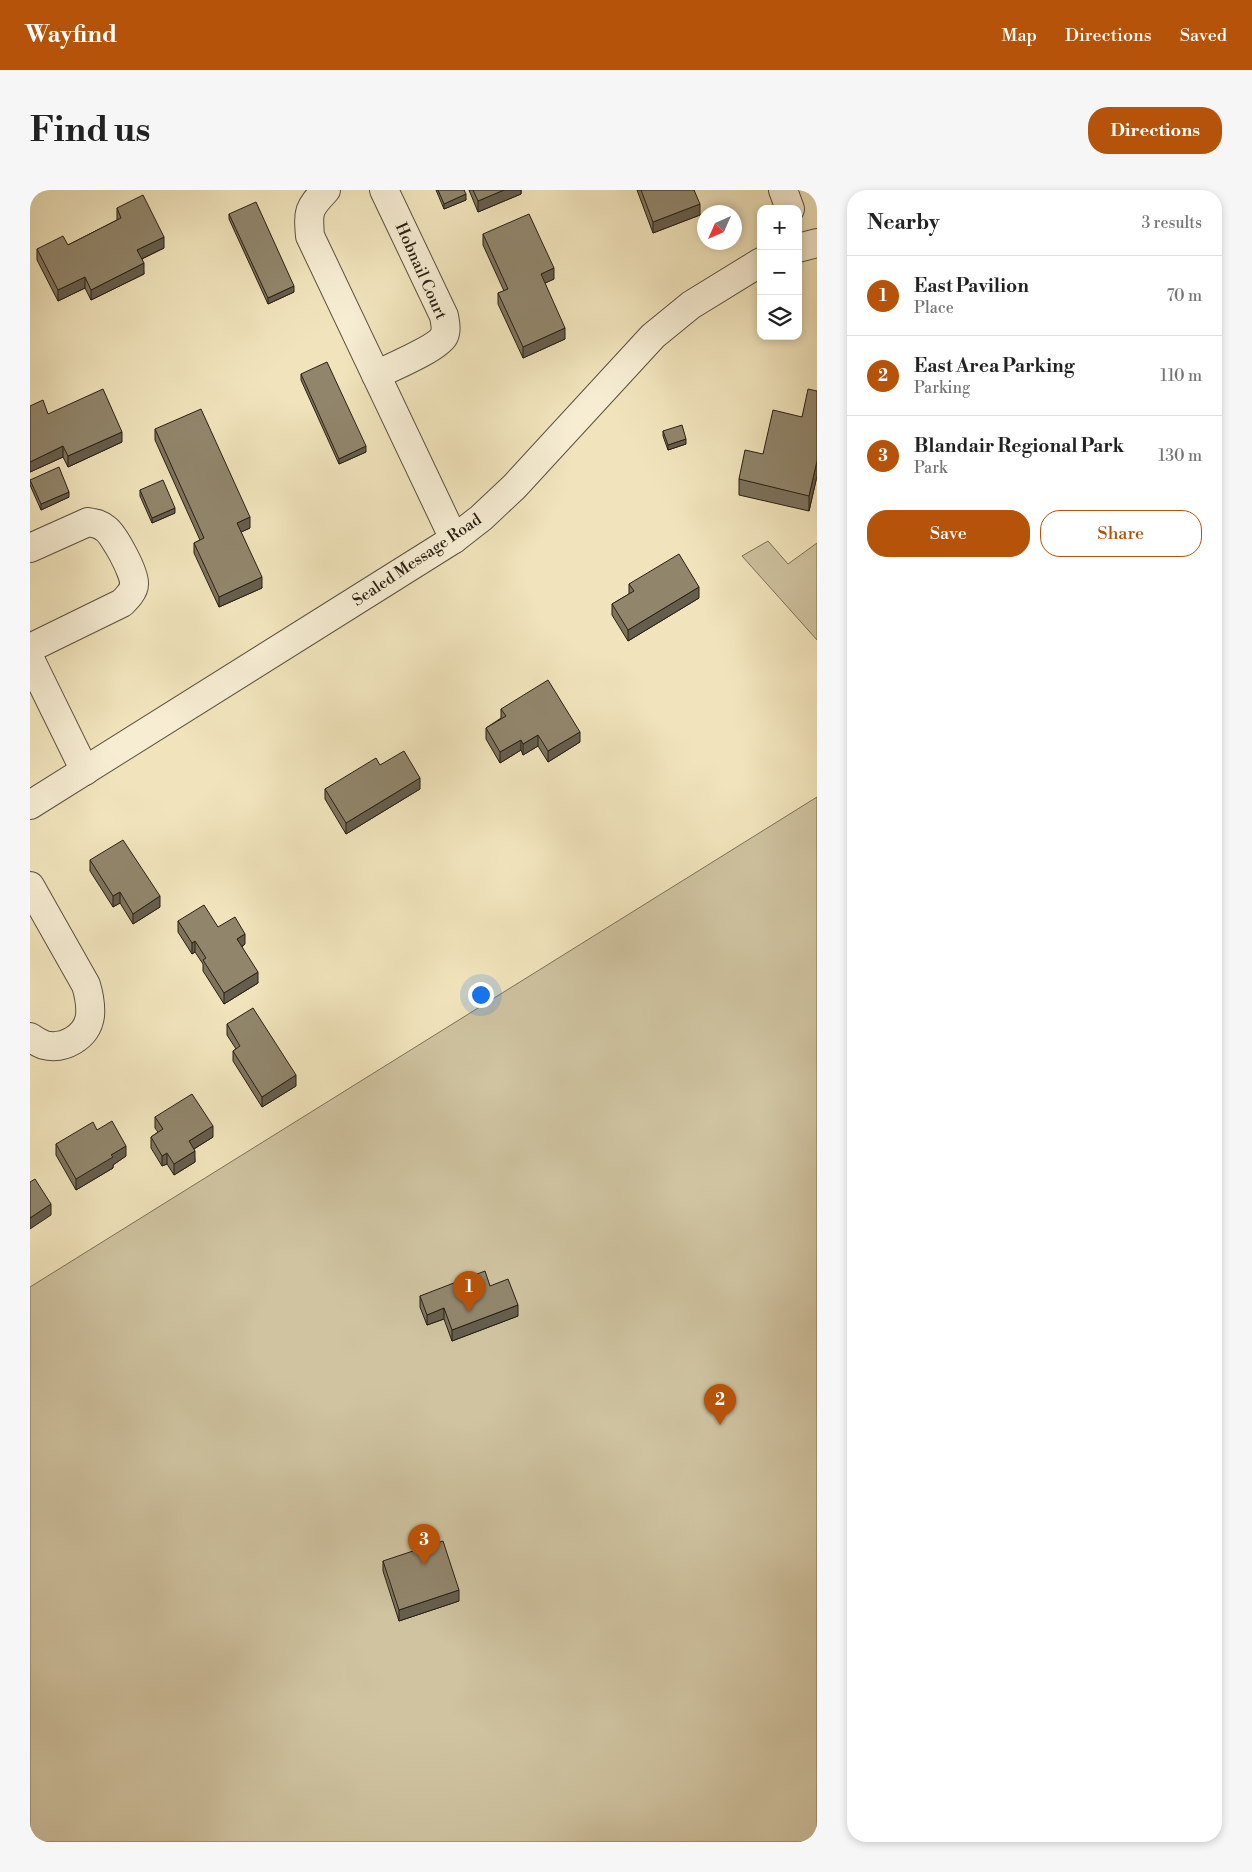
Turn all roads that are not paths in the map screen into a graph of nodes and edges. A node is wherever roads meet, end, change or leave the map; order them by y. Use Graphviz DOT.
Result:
graph roads {
  1 [pos="326,190"];
  2 [pos="384,190"];
  3 [pos="783,190"];
  4 [pos="789,205"];
  5 [pos="757,264"];
  6 [pos="376,375"];
  7 [pos="454,539"];
  8 [pos="30,548"];
  9 [pos="30,648"];
  10 [pos="30,659"];
  11 [pos="86,771"];
  12 [pos="30,805"];
  13 [pos="30,886"];
  14 [pos="30,1038"];
  1 -- 6 [label="street"];
  2 -- 6 [label="street, Hobnail Court"];
  3 -- 4 [label="street"];
  5 -- 7 [label="street, Sealed Message Road"];
  6 -- 7 [label="street"];
  7 -- 11 [label="street, Sealed Message Road"];
  8 -- 9 [label="street"];
  10 -- 11 [label="street"];
  11 -- 12 [label="street, Sealed Message Road"];
  13 -- 14 [label="street"];
}
